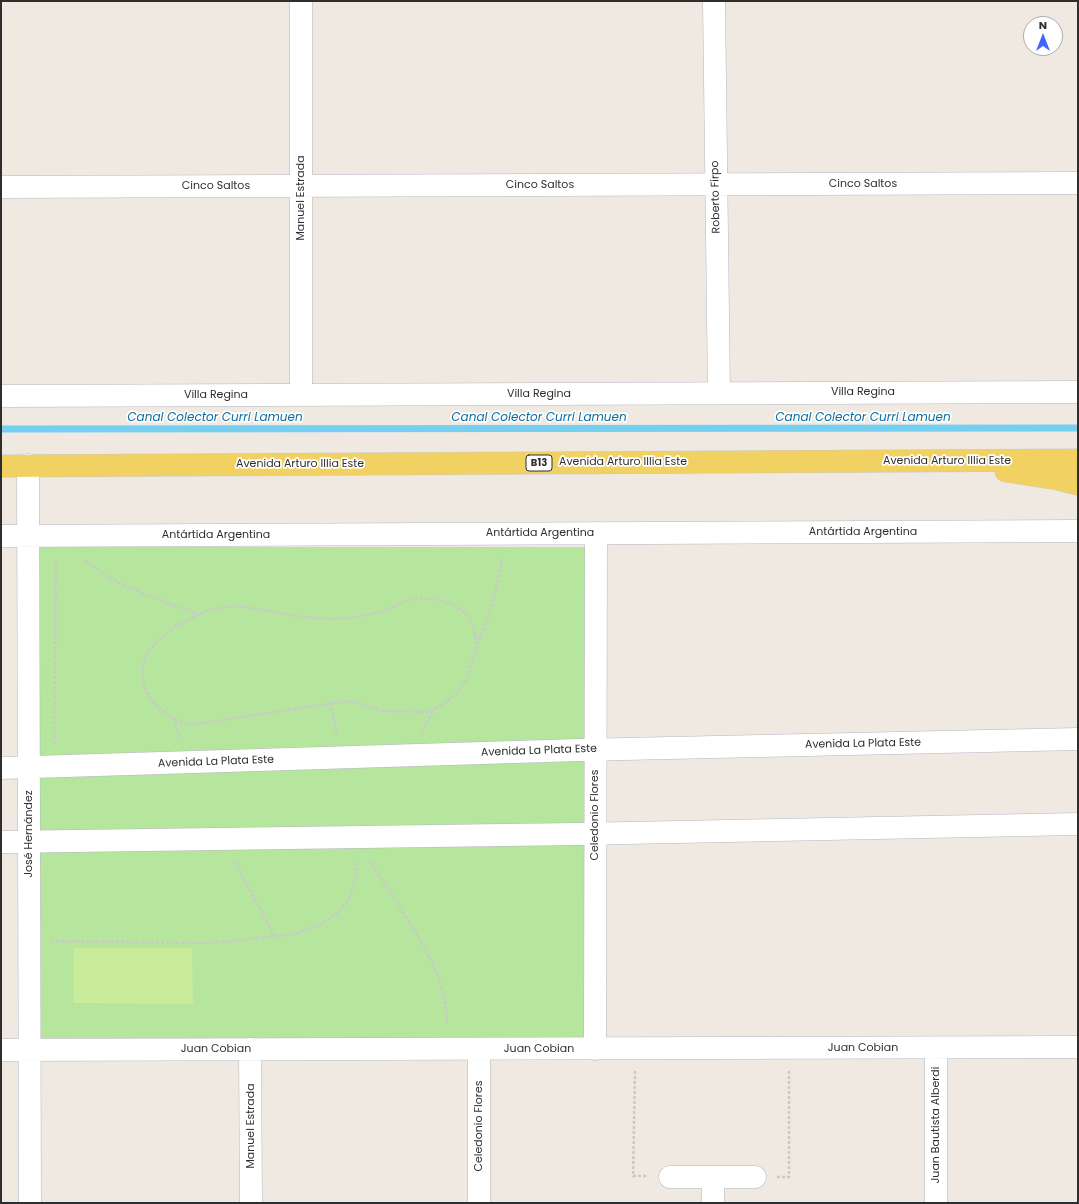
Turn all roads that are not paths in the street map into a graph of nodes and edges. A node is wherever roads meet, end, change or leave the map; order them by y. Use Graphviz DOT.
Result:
graph roads {
  1 [pos="301,1"];
  2 [pos="714,1"];
  3 [pos="1078,183"];
  4 [pos="716,185"];
  5 [pos="301,186"];
  6 [pos="1,187"];
  7 [pos="1078,392"];
  8 [pos="719,393"];
  9 [pos="301,394"];
  10 [pos="1,396"];
  11 [pos="1078,460"];
  12 [pos="940,461"];
  13 [pos="28,465"];
  14 [pos="1,466"];
  15 [pos="1078,484"];
  16 [pos="1078,531"];
  17 [pos="596,533"];
  18 [pos="1,536"];
  19 [pos="28,536"];
  20 [pos="1078,739"];
  21 [pos="596,749"];
  22 [pos="29,767"];
  23 [pos="1,768"];
  24 [pos="1078,824"];
  25 [pos="595,833"];
  26 [pos="1,842"];
  27 [pos="29,842"];
  28 [pos="1078,1047"];
  29 [pos="936,1048"];
  30 [pos="250,1049"];
  31 [pos="479,1049"];
  32 [pos="595,1049"];
  33 [pos="1,1050"];
  34 [pos="30,1050"];
  35 [pos="670,1177"];
  36 [pos="713,1177"];
  37 [pos="755,1177"];
  38 [pos="30,1203"];
  39 [pos="251,1203"];
  40 [pos="479,1203"];
  41 [pos="713,1203"];
  42 [pos="936,1203"];
  1 -- 5 [label="street, Manuel Estrada"];
  2 -- 4 [label="street, Roberto Firpo"];
  3 -- 4 [label="street, Cinco Saltos"];
  4 -- 5 [label="street, Cinco Saltos"];
  4 -- 8 [label="street, Roberto Firpo"];
  5 -- 6 [label="street, Cinco Saltos"];
  5 -- 9 [label="street, Manuel Estrada"];
  7 -- 8 [label="street, Villa Regina"];
  8 -- 9 [label="street, Villa Regina"];
  9 -- 10 [label="street, Villa Regina"];
  11 -- 12 [label="main road, Avenida Arturo Illia Este / B13"];
  12 -- 13 [label="main road, Avenida Arturo Illia Este / B13"];
  12 -- 15 [label="main road"];
  13 -- 14 [label="main road, Avenida Arturo Illia Este / B13"];
  13 -- 19 [label="street, José Hernández"];
  16 -- 17 [label="street, Antártida Argentina"];
  17 -- 19 [label="street, Antártida Argentina"];
  17 -- 21 [label="street, Celedonio Flores"];
  18 -- 19 [label="street, Antártida Argentina"];
  19 -- 22 [label="street, José Hernández"];
  20 -- 21 [label="street, Avenida La Plata Este"];
  21 -- 22 [label="street, Avenida La Plata Este"];
  21 -- 25 [label="street, Celedonio Flores"];
  22 -- 23 [label="street, Avenida La Plata Este"];
  22 -- 27 [label="street, José Hernández"];
  24 -- 25 [label="street"];
  25 -- 27 [label="street"];
  25 -- 32 [label="street, Celedonio Flores"];
  26 -- 27 [label="street"];
  27 -- 34 [label="street, José Hernández"];
  28 -- 29 [label="street, Juan Cobian"];
  29 -- 32 [label="street, Juan Cobian"];
  29 -- 42 [label="street, Juan Bautista Alberdi"];
  30 -- 31 [label="street, Juan Cobian"];
  30 -- 34 [label="street, Juan Cobian"];
  30 -- 39 [label="street, Manuel Estrada"];
  31 -- 32 [label="street, Juan Cobian"];
  31 -- 40 [label="street, Celedonio Flores"];
  33 -- 34 [label="street, Juan Cobian"];
  34 -- 38 [label="street, José Hernández"];
  35 -- 36 [label="street"];
  36 -- 37 [label="street"];
  36 -- 41 [label="street"];
}
